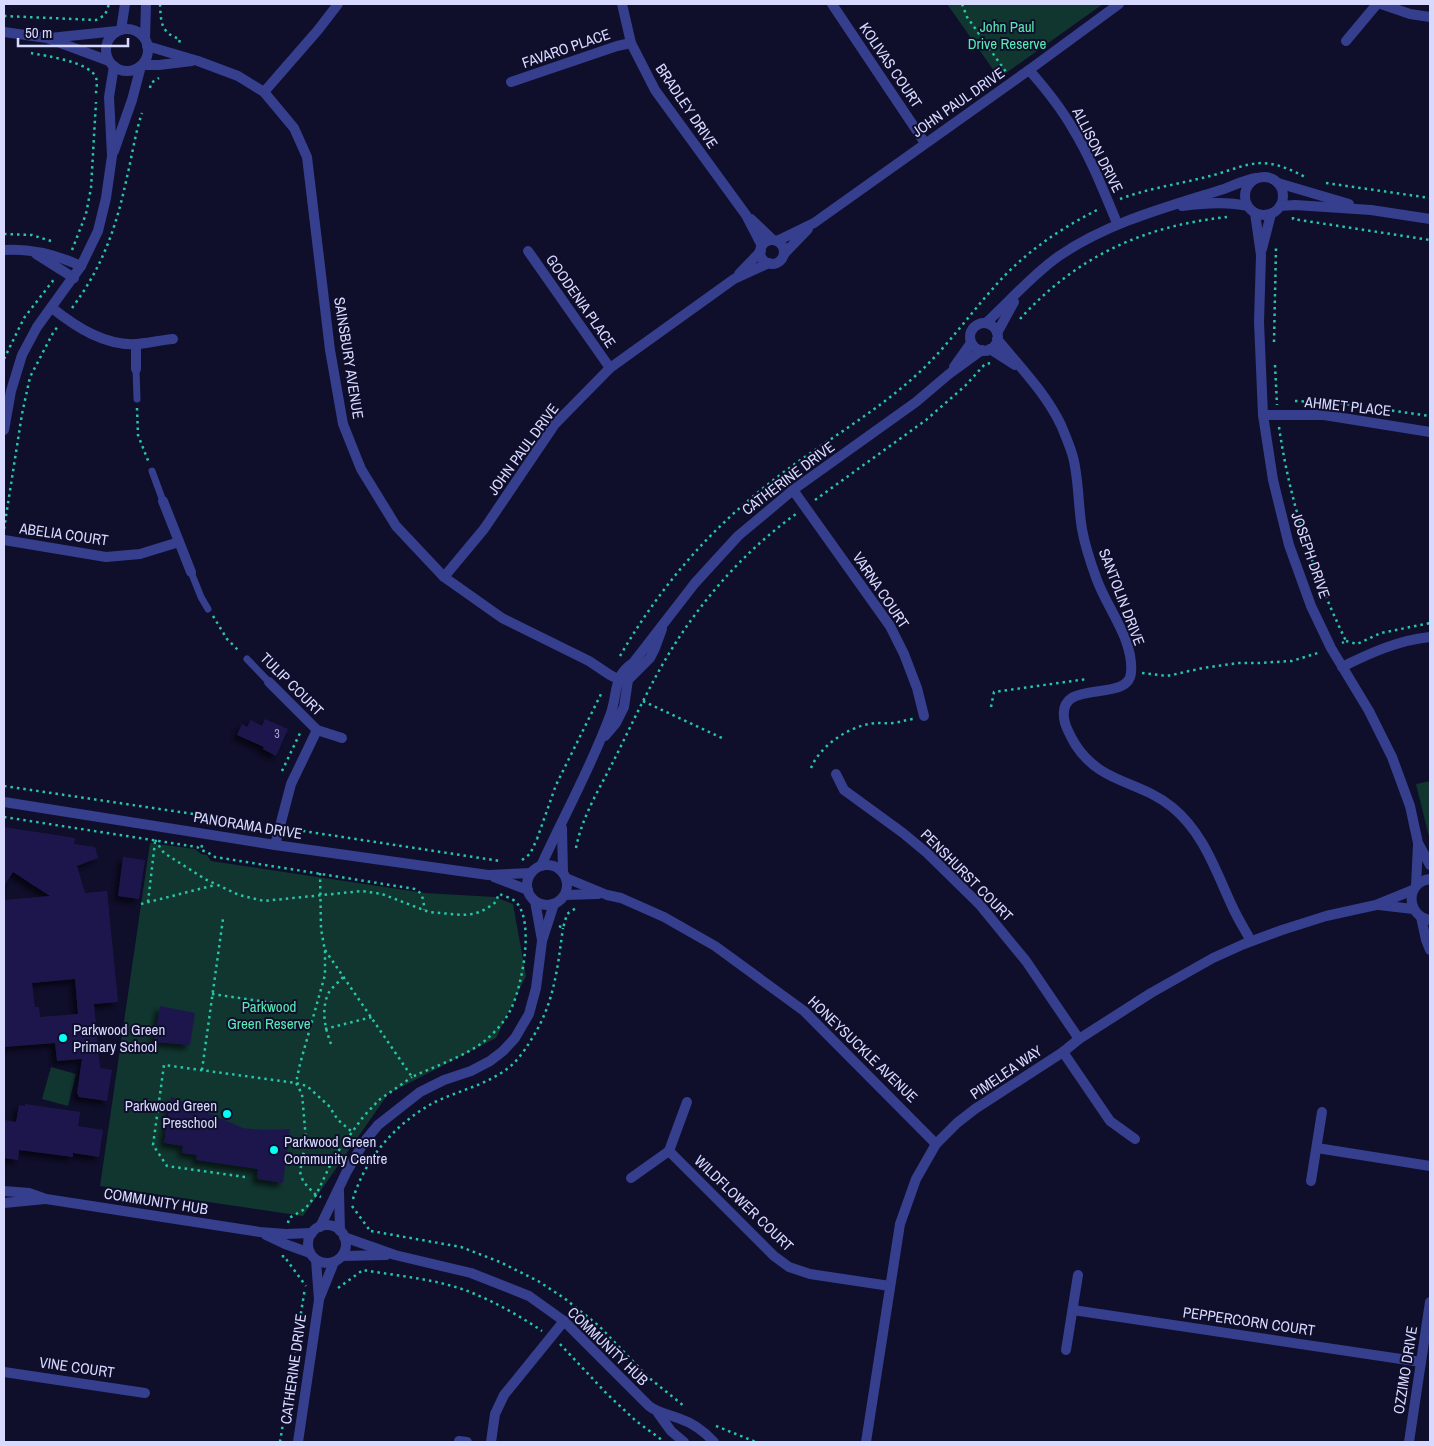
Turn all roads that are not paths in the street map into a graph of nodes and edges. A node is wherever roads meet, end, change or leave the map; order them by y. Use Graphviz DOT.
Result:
graph roads {
  1 [pos="125,4"];
  2 [pos="146,4"];
  3 [pos="338,4"];
  4 [pos="622,4"];
  5 [pos="832,4"];
  6 [pos="1119,4"];
  7 [pos="1377,4"];
  8 [pos="1381,4"];
  9 [pos="1430,17"];
  10 [pos="119,30"];
  11 [pos="4,32"];
  12 [pos="47,38"];
  13 [pos="1346,41"];
  14 [pos="146,42"];
  15 [pos="630,43"];
  16 [pos="198,61"];
  17 [pos="111,64"];
  18 [pos="141,65"];
  19 [pos="1029,70"];
  20 [pos="511,82"];
  21 [pos="264,92"];
  22 [pos="925,143"];
  23 [pos="112,156"];
  24 [pos="1256,178"];
  25 [pos="1278,183"];
  26 [pos="1280,206"];
  27 [pos="1161,209"];
  28 [pos="1251,209"];
  29 [pos="1371,210"];
  30 [pos="1271,214"];
  31 [pos="746,215"];
  32 [pos="1430,219"];
  33 [pos="814,223"];
  34 [pos="1118,223"];
  35 [pos="775,240"];
  36 [pos="761,249"];
  37 [pos="4,250"];
  38 [pos="31,251"];
  39 [pos="528,251"];
  40 [pos="784,254"];
  41 [pos="1261,255"];
  42 [pos="770,263"];
  43 [pos="81,266"];
  44 [pos="74,278"];
  45 [pos="734,279"];
  46 [pos="1021,290"];
  47 [pos="52,308"];
  48 [pos="986,323"];
  49 [pos="997,336"];
  50 [pos="173,339"];
  51 [pos="971,343"];
  52 [pos="136,344"];
  53 [pos="986,350"];
  54 [pos="610,368"];
  55 [pos="136,369"];
  56 [pos="1022,370"];
  57 [pos="950,374"];
  58 [pos="137,399"];
  59 [pos="1263,415"];
  60 [pos="4,430"];
  61 [pos="1430,432"];
  62 [pos="152,471"];
  63 [pos="793,490"];
  64 [pos="163,501"];
  65 [pos="4,540"];
  66 [pos="179,542"];
  67 [pos="191,572"];
  68 [pos="444,577"];
  69 [pos="208,609"];
  70 [pos="1430,637"];
  71 [pos="246,659"];
  72 [pos="1342,667"];
  73 [pos="622,677"];
  74 [pos="269,682"];
  75 [pos="924,716"];
  76 [pos="317,730"];
  77 [pos="342,738"];
  78 [pos="836,774"];
  79 [pos="4,802"];
  80 [pos="557,843"];
  81 [pos="1418,843"];
  82 [pos="275,845"];
  83 [pos="1430,865"];
  84 [pos="542,866"];
  85 [pos="531,873"];
  86 [pos="488,875"];
  87 [pos="564,876"];
  88 [pos="1430,879"];
  89 [pos="1415,888"];
  90 [pos="528,890"];
  91 [pos="564,895"];
  92 [pos="607,895"];
  93 [pos="535,901"];
  94 [pos="554,904"];
  95 [pos="1376,905"];
  96 [pos="1413,909"];
  97 [pos="1426,918"];
  98 [pos="544,924"];
  99 [pos="1248,942"];
  100 [pos="1430,950"];
  101 [pos="1079,1039"];
  102 [pos="1063,1052"];
  103 [pos="687,1102"];
  104 [pos="1322,1112"];
  105 [pos="1134,1139"];
  106 [pos="936,1144"];
  107 [pos="1317,1148"];
  108 [pos="669,1151"];
  109 [pos="1430,1166"];
  110 [pos="631,1178"];
  111 [pos="1311,1181"];
  112 [pos="4,1191"];
  113 [pos="46,1199"];
  114 [pos="4,1203"];
  115 [pos="335,1203"];
  116 [pos="316,1230"];
  117 [pos="342,1234"];
  118 [pos="285,1239"];
  119 [pos="367,1250"];
  120 [pos="313,1257"];
  121 [pos="338,1259"];
  122 [pos="1078,1275"];
  123 [pos="890,1286"];
  124 [pos="321,1289"];
  125 [pos="1430,1302"];
  126 [pos="1073,1310"];
  127 [pos="564,1321"];
  128 [pos="1066,1350"];
  129 [pos="1421,1362"];
  130 [pos="4,1372"];
  131 [pos="145,1392"];
  132 [pos="658,1413"];
  133 [pos="298,1442"];
  134 [pos="491,1442"];
  135 [pos="684,1442"];
  136 [pos="714,1442"];
  137 [pos="866,1442"];
  138 [pos="1409,1442"];
  1 -- 10 [label="street"];
  2 -- 14 [label="street"];
  3 -- 21 [label="street"];
  4 -- 15 [label="street, BRADLEY DRIVE"];
  5 -- 22 [label="street, KOLIVAS COURT"];
  6 -- 19 [label="street, JOHN PAUL DRIVE"];
  7 -- 13 [label="street"];
  8 -- 9 [label="street"];
  10 -- 12 [label="street"];
  10 -- 14 [label="street"];
  10 -- 17 [label="street"];
  11 -- 12 [label="street"];
  12 -- 17 [label="street"];
  14 -- 16 [label="street, SAINSBURY AVENUE"];
  14 -- 18 [label="street"];
  15 -- 20 [label="street, FAVARO PLACE"];
  15 -- 31 [label="street, BRADLEY DRIVE"];
  16 -- 18 [label="street, SAINSBURY AVENUE"];
  16 -- 21 [label="street, SAINSBURY AVENUE"];
  17 -- 18 [label="street"];
  17 -- 23 [label="street"];
  18 -- 23 [label="street"];
  19 -- 22 [label="street, JOHN PAUL DRIVE"];
  19 -- 34 [label="street, ALLISON DRIVE"];
  21 -- 68 [label="street, SAINSBURY AVENUE"];
  22 -- 33 [label="street, JOHN PAUL DRIVE"];
  23 -- 43 [label="street"];
  24 -- 25 [label="street"];
  24 -- 27 [label="street"];
  24 -- 28 [label="street"];
  25 -- 26 [label="street"];
  25 -- 29 [label="street"];
  26 -- 29 [label="street"];
  26 -- 30 [label="street"];
  27 -- 28 [label="street"];
  27 -- 34 [label="street"];
  28 -- 30 [label="street"];
  28 -- 41 [label="street, JOSEPH DRIVE"];
  29 -- 32 [label="street"];
  30 -- 41 [label="street, JOSEPH DRIVE"];
  31 -- 35 [label="street, BRADLEY DRIVE"];
  31 -- 36 [label="street, BRADLEY DRIVE"];
  33 -- 35 [label="street, JOHN PAUL DRIVE"];
  33 -- 40 [label="street, JOHN PAUL DRIVE"];
  34 -- 46 [label="street"];
  35 -- 36 [label="street"];
  35 -- 40 [label="street"];
  36 -- 42 [label="street"];
  36 -- 45 [label="street, JOHN PAUL DRIVE"];
  37 -- 38 [label="street"];
  38 -- 43 [label="street"];
  38 -- 44 [label="street"];
  39 -- 54 [label="street, GOODENIA PLACE"];
  40 -- 42 [label="street"];
  41 -- 59 [label="street, JOSEPH DRIVE"];
  42 -- 45 [label="street, JOHN PAUL DRIVE"];
  43 -- 44 [label="street"];
  44 -- 47 [label="street"];
  45 -- 54 [label="street, JOHN PAUL DRIVE"];
  46 -- 48 [label="street"];
  46 -- 49 [label="street"];
  47 -- 52 [label="street"];
  47 -- 60 [label="street"];
  48 -- 49 [label="street"];
  48 -- 51 [label="street"];
  49 -- 53 [label="street"];
  49 -- 56 [label="street, SANTOLIN DRIVE"];
  50 -- 52 [label="street"];
  51 -- 53 [label="street"];
  51 -- 57 [label="street, CATHERINE DRIVE"];
  52 -- 55 [label="street"];
  53 -- 56 [label="street, SANTOLIN DRIVE"];
  53 -- 57 [label="street, CATHERINE DRIVE"];
  54 -- 68 [label="street, JOHN PAUL DRIVE"];
  55 -- 58 [label="lane"];
  56 -- 99 [label="street, SANTOLIN DRIVE"];
  57 -- 63 [label="street, CATHERINE DRIVE"];
  59 -- 61 [label="street, AHMET PLACE"];
  59 -- 72 [label="street, JOSEPH DRIVE"];
  62 -- 64 [label="lane"];
  63 -- 73 [label="street, CATHERINE DRIVE"];
  63 -- 75 [label="street, VARNA COURT"];
  64 -- 66 [label="street"];
  65 -- 66 [label="street, ABELIA COURT"];
  66 -- 67 [label="street"];
  67 -- 69 [label="lane"];
  68 -- 73 [label="street, SAINSBURY AVENUE"];
  70 -- 72 [label="street"];
  71 -- 74 [label="lane, TULIP COURT"];
  72 -- 81 [label="street, JOSEPH DRIVE"];
  73 -- 80 [label="street"];
  74 -- 76 [label="street, TULIP COURT"];
  76 -- 77 [label="street, TULIP COURT"];
  76 -- 82 [label="street, TULIP COURT"];
  78 -- 101 [label="street, PENSHURST COURT"];
  79 -- 82 [label="street, PANORAMA DRIVE"];
  80 -- 84 [label="street"];
  80 -- 87 [label="street"];
  81 -- 83 [label="street, JOSEPH DRIVE"];
  81 -- 89 [label="street, JOSEPH DRIVE"];
  82 -- 86 [label="street, PANORAMA DRIVE"];
  84 -- 85 [label="street"];
  84 -- 87 [label="street"];
  85 -- 86 [label="street, PANORAMA DRIVE"];
  85 -- 90 [label="street"];
  86 -- 90 [label="street, PANORAMA DRIVE"];
  87 -- 91 [label="street"];
  87 -- 92 [label="street, HONEYSUCKLE AVENUE"];
  88 -- 89 [label="street, PIMELEA WAY"];
  89 -- 95 [label="street, PIMELEA WAY"];
  89 -- 96 [label="street, JOSEPH DRIVE"];
  90 -- 93 [label="street"];
  91 -- 92 [label="street, HONEYSUCKLE AVENUE"];
  91 -- 94 [label="street"];
  92 -- 106 [label="street, HONEYSUCKLE AVENUE"];
  93 -- 94 [label="street"];
  93 -- 98 [label="street"];
  94 -- 98 [label="street"];
  95 -- 96 [label="street, PIMELEA WAY"];
  95 -- 99 [label="street, PIMELEA WAY"];
  96 -- 97 [label="street"];
  97 -- 100 [label="street"];
  98 -- 115 [label="street"];
  99 -- 101 [label="street, PIMELEA WAY"];
  101 -- 102 [label="street, PIMELEA WAY"];
  102 -- 105 [label="street"];
  102 -- 106 [label="street, PIMELEA WAY"];
  103 -- 108 [label="street"];
  104 -- 107 [label="street"];
  106 -- 123 [label="street, PIMELEA WAY"];
  107 -- 109 [label="street"];
  107 -- 111 [label="street"];
  108 -- 110 [label="street"];
  108 -- 123 [label="street, WILDFLOWER COURT"];
  112 -- 113 [label="street, COMMUNITY HUB"];
  113 -- 114 [label="street, COMMUNITY HUB"];
  113 -- 118 [label="street, COMMUNITY HUB"];
  115 -- 116 [label="street"];
  115 -- 117 [label="street"];
  116 -- 117 [label="street"];
  116 -- 118 [label="street, COMMUNITY HUB"];
  116 -- 120 [label="street"];
  117 -- 119 [label="street, COMMUNITY HUB"];
  117 -- 121 [label="street"];
  118 -- 120 [label="street, COMMUNITY HUB"];
  119 -- 121 [label="street, COMMUNITY HUB"];
  119 -- 127 [label="street, COMMUNITY HUB"];
  120 -- 121 [label="street"];
  120 -- 124 [label="street, CATHERINE DRIVE"];
  121 -- 124 [label="street, CATHERINE DRIVE"];
  122 -- 126 [label="street"];
  123 -- 137 [label="street, PIMELEA WAY"];
  124 -- 133 [label="street, CATHERINE DRIVE"];
  125 -- 129 [label="street, OZZIMO DRIVE"];
  126 -- 128 [label="street"];
  126 -- 129 [label="street, PEPPERCORN COURT"];
  127 -- 132 [label="street, COMMUNITY HUB"];
  127 -- 134 [label="street"];
  129 -- 138 [label="street, OZZIMO DRIVE"];
  130 -- 131 [label="street, VINE COURT"];
  132 -- 135 [label="street, COMMUNITY HUB"];
  132 -- 136 [label="street, COMMUNITY HUB"];
}
